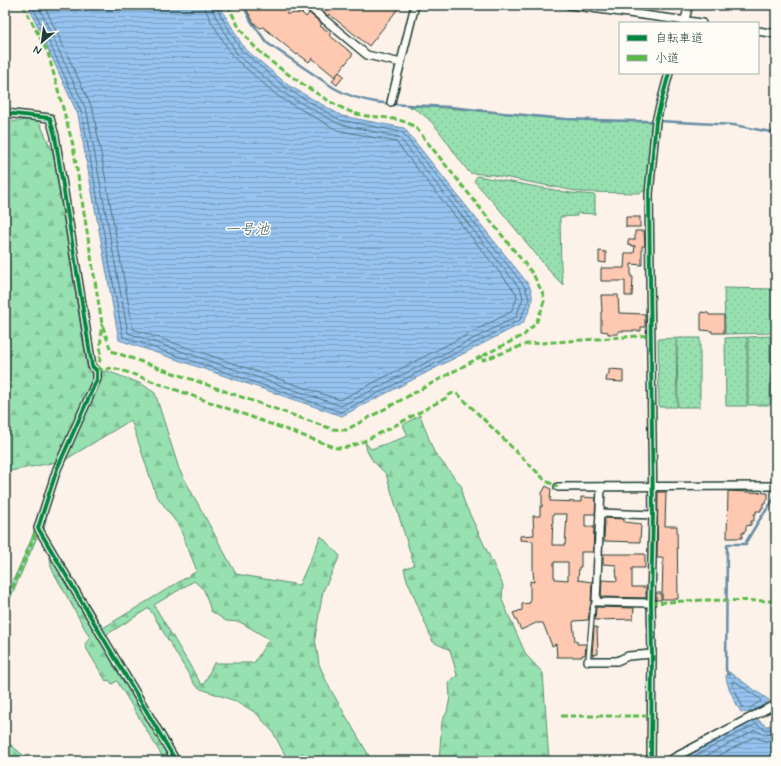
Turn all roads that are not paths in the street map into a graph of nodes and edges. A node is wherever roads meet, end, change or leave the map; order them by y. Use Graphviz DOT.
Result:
graph roads {
  1 [pos="307,5"];
  2 [pos="415,5"];
  3 [pos="569,5"];
  4 [pos="688,5"];
  5 [pos="684,22"];
  6 [pos="759,31"];
  7 [pos="776,34"];
  8 [pos="397,62"];
  9 [pos="670,74"];
  10 [pos="391,102"];
  11 [pos="5,113"];
  12 [pos="776,486"];
  13 [pos="558,487"];
  14 [pos="601,487"];
  15 [pos="652,487"];
  16 [pos="600,513"];
  17 [pos="653,515"];
  18 [pos="596,602"];
  19 [pos="651,603"];
  20 [pos="652,654"];
  21 [pos="588,661"];
  22 [pos="776,704"];
  23 [pos="176,761"];
  24 [pos="651,761"];
  25 [pos="668,761"];
  1 -- 8 [label="street"];
  2 -- 10 [label="street"];
  3 -- 5 [label="street"];
  4 -- 5 [label="street"];
  6 -- 7 [label="street"];
  9 -- 15 [label="street"];
  11 -- 23 [label="street"];
  12 -- 15 [label="street"];
  13 -- 14 [label="street"];
  14 -- 15 [label="street"];
  14 -- 16 [label="street"];
  15 -- 17 [label="street"];
  16 -- 17 [label="street"];
  16 -- 18 [label="street"];
  17 -- 19 [label="street"];
  18 -- 19 [label="street"];
  18 -- 21 [label="lane"];
  19 -- 20 [label="street"];
  20 -- 21 [label="street"];
  20 -- 24 [label="street"];
  22 -- 25 [label="street"];
}
